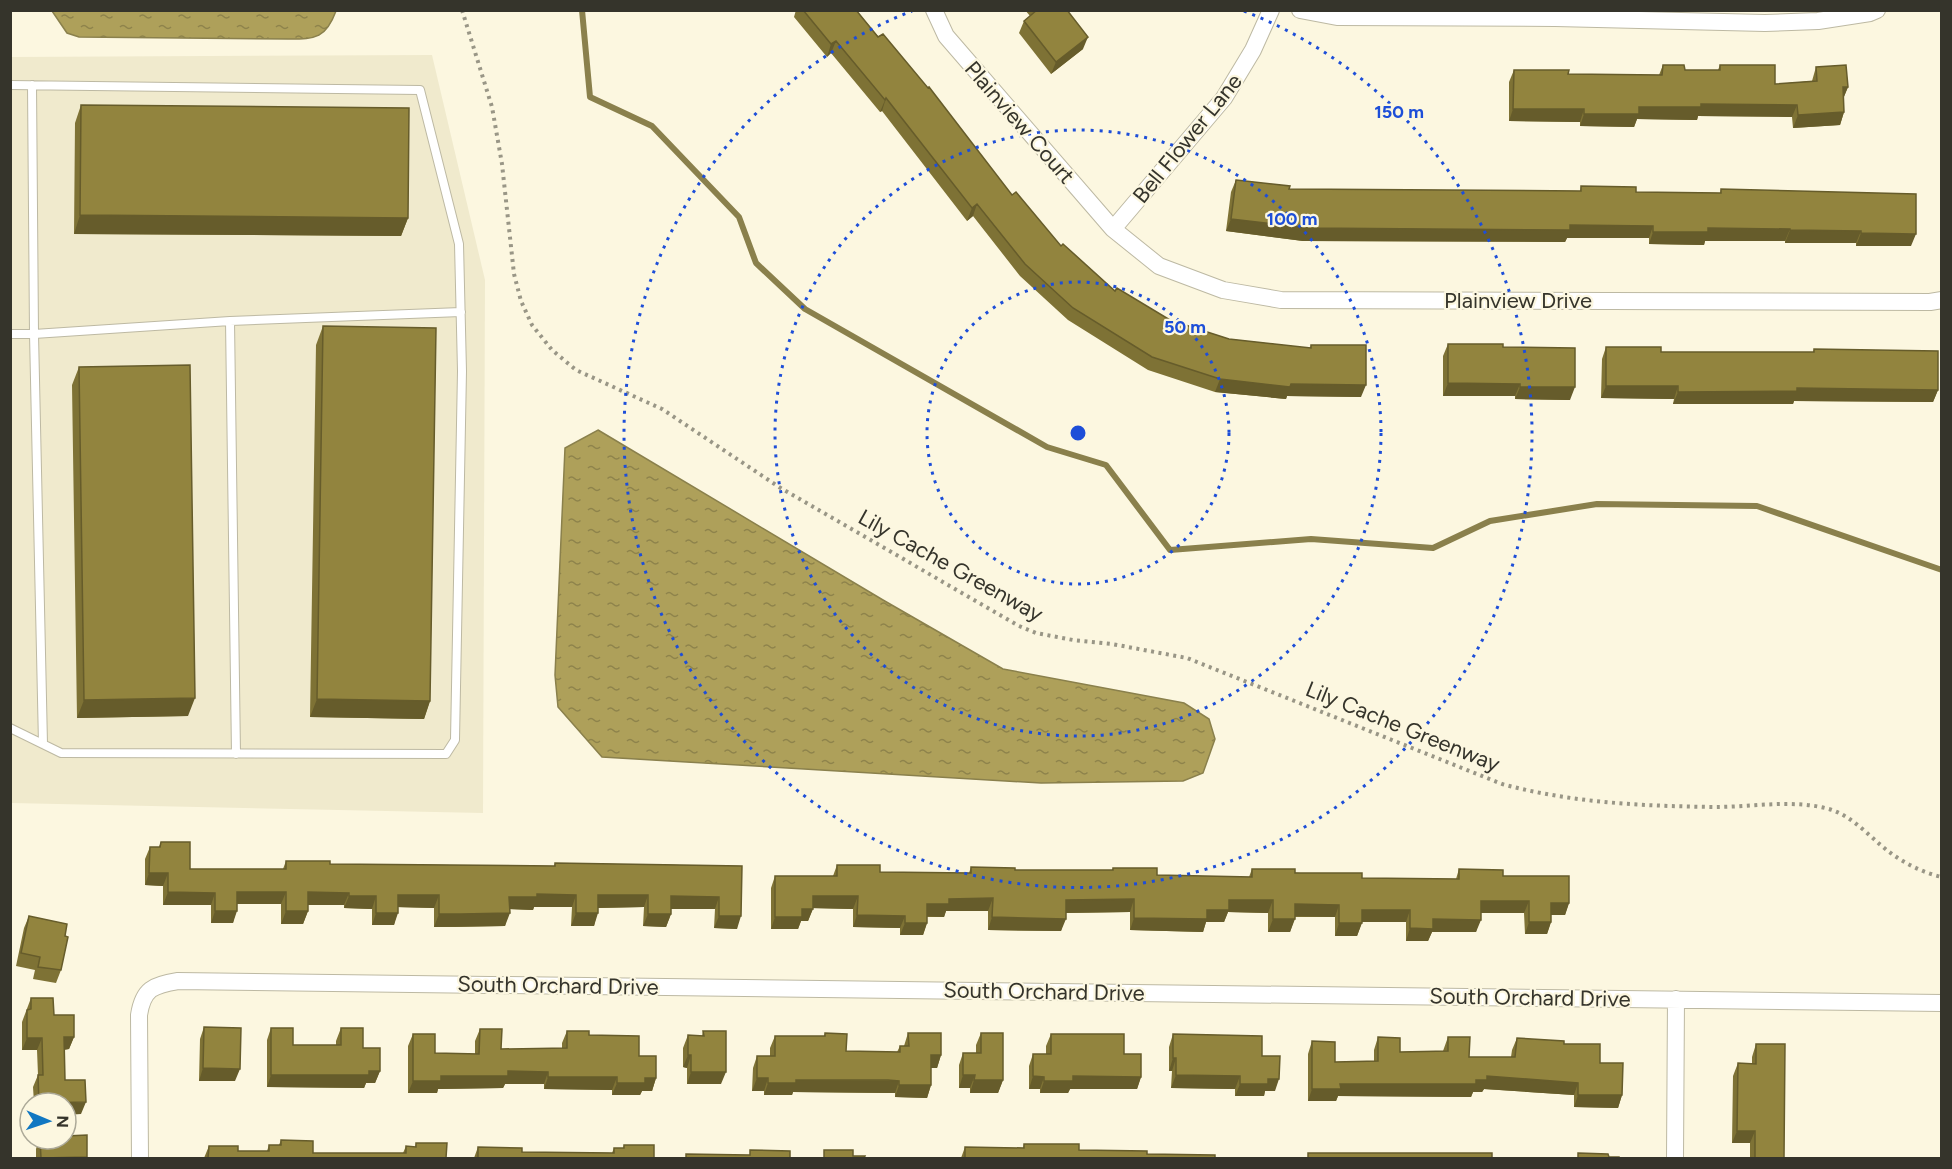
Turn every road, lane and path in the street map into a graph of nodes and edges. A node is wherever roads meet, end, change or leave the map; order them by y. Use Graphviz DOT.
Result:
graph roads {
  1 [pos="462,10"];
  2 [pos="934,10"];
  3 [pos="1271,10"];
  4 [pos="1300,10"];
  5 [pos="1877,10"];
  6 [pos="1555,14"];
  7 [pos="10,85"];
  8 [pos="32,85"];
  9 [pos="1113,230"];
  10 [pos="1941,300"];
  11 [pos="461,312"];
  12 [pos="230,321"];
  13 [pos="10,334"];
  14 [pos="34,334"];
  15 [pos="10,728"];
  16 [pos="43,744"];
  17 [pos="236,754"];
  18 [pos="1941,878"];
  19 [pos="1676,999"];
  20 [pos="1941,1003"];
  21 [pos="140,1158"];
  22 [pos="1675,1158"];
  1 -- 18 [label="path, Lily Cache Greenway"];
  2 -- 9 [label="street, Plainview Court"];
  3 -- 9 [label="street, Bell Flower Lane"];
  4 -- 6 [label="street"];
  5 -- 6 [label="street"];
  7 -- 8 [label="lane"];
  8 -- 11 [label="lane"];
  8 -- 14 [label="lane"];
  9 -- 10 [label="street, Plainview Drive"];
  11 -- 12 [label="lane"];
  11 -- 17 [label="lane"];
  12 -- 14 [label="lane"];
  12 -- 17 [label="lane"];
  13 -- 14 [label="lane"];
  14 -- 16 [label="lane"];
  15 -- 16 [label="lane"];
  16 -- 17 [label="lane"];
  19 -- 20 [label="street, South Orchard Drive"];
  19 -- 21 [label="street, South Orchard Drive"];
  19 -- 22 [label="street"];
}
